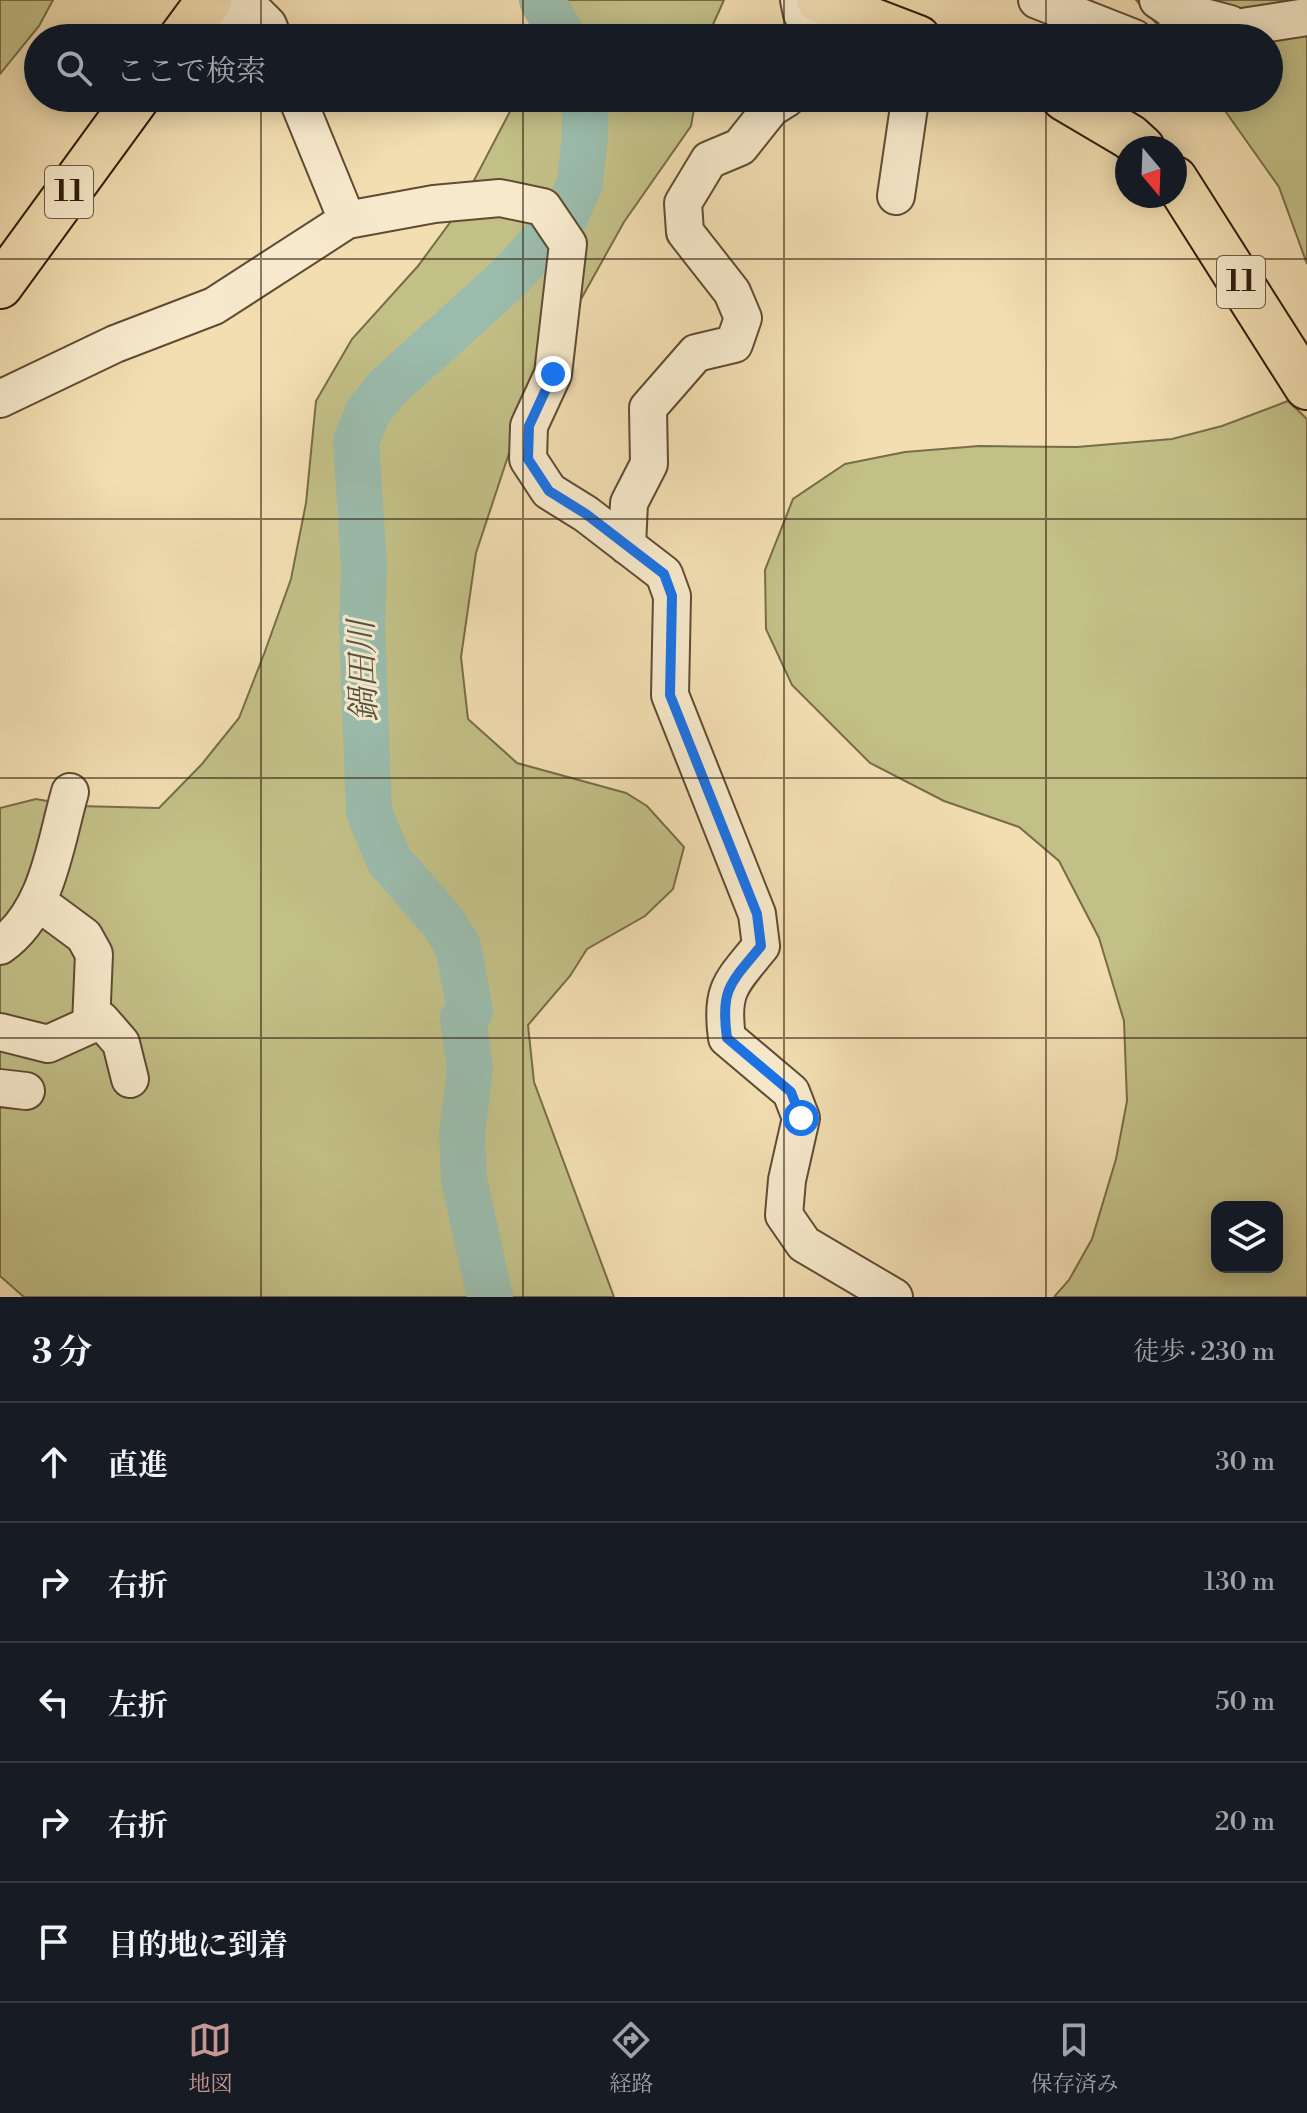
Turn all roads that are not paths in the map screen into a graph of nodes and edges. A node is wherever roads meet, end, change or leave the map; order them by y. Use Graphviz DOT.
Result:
graph roads {
  1 [pos="209,0"];
  2 [pos="799,0"];
  3 [pos="819,0"];
  4 [pos="1037,0"];
  5 [pos="1158,0"];
  6 [pos="1307,17"];
  7 [pos="191,24"];
  8 [pos="223,24"];
  9 [pos="267,24"];
  10 [pos="813,24"];
  11 [pos="882,24"];
  12 [pos="1098,24"];
  13 [pos="1235,24"];
  14 [pos="1265,24"];
  15 [pos="127,112"];
  16 [pos="303,112"];
  17 [pos="768,112"];
  18 [pos="908,112"];
  19 [pos="1088,112"];
  20 [pos="1128,136"];
  21 [pos="896,196"];
  22 [pos="1187,198"];
  23 [pos="347,220"];
  24 [pos="0,286"];
  25 [pos="1307,387"];
  26 [pos="0,399"];
  27 [pos="627,546"];
  28 [pos="70,792"];
  29 [pos="38,902"];
  30 [pos="0,946"];
  31 [pos="91,1025"];
  32 [pos="0,1032"];
  33 [pos="130,1079"];
  34 [pos="894,1297"];
  1 -- 7 [label="main road"];
  2 -- 10 [label="street"];
  3 -- 11 [label="main road"];
  4 -- 12 [label="street"];
  5 -- 13 [label="street"];
  6 -- 14 [label="street"];
  8 -- 9 [label="street"];
  15 -- 24 [label="main road, 11"];
  16 -- 23 [label="street"];
  17 -- 27 [label="street"];
  18 -- 21 [label="street"];
  19 -- 20 [label="main road"];
  22 -- 25 [label="main road, 11"];
  23 -- 26 [label="street"];
  23 -- 27 [label="street"];
  27 -- 34 [label="street"];
  28 -- 29 [label="street"];
  29 -- 30 [label="street"];
  29 -- 31 [label="street"];
  31 -- 32 [label="street"];
  31 -- 33 [label="street"];
}
